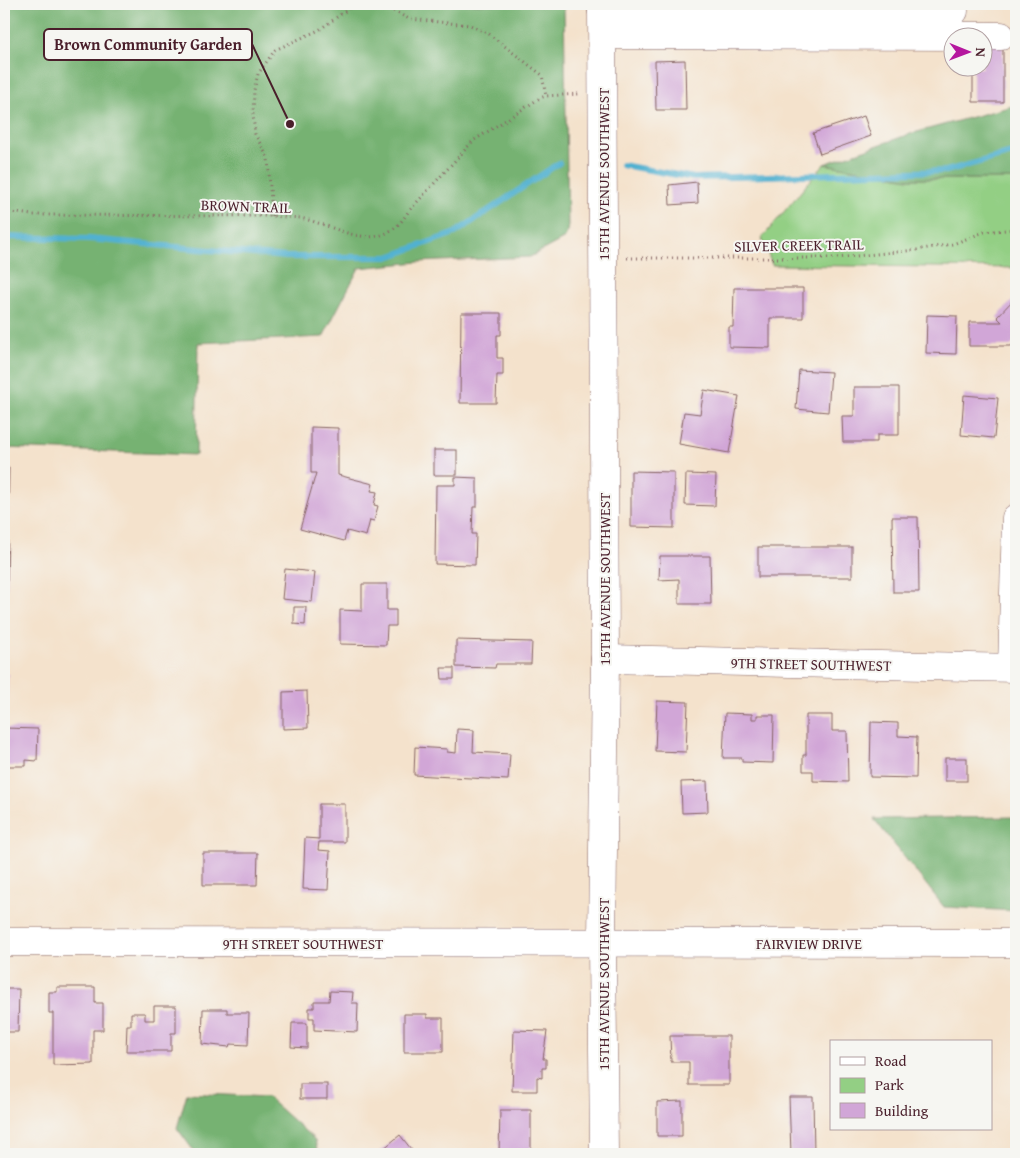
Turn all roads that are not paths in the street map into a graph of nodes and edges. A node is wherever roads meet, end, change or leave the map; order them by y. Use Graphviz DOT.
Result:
graph roads {
  1 [pos="954,11"];
  2 [pos="602,16"];
  3 [pos="1001,36"];
  4 [pos="1016,518"];
  5 [pos="605,659"];
  6 [pos="1014,668"];
  7 [pos="4,942"];
  8 [pos="1016,943"];
  9 [pos="602,944"];
  10 [pos="604,1154"];
  1 -- 2 [label="street"];
  2 -- 3 [label="street"];
  2 -- 5 [label="street, 15TH AVENUE SOUTHWEST"];
  4 -- 6 [label="street"];
  5 -- 6 [label="street, 9TH STREET SOUTHWEST"];
  5 -- 9 [label="street, 15TH AVENUE SOUTHWEST"];
  7 -- 9 [label="street, 9TH STREET SOUTHWEST"];
  8 -- 9 [label="street, FAIRVIEW DRIVE"];
  9 -- 10 [label="street, 15TH AVENUE SOUTHWEST"];
}
